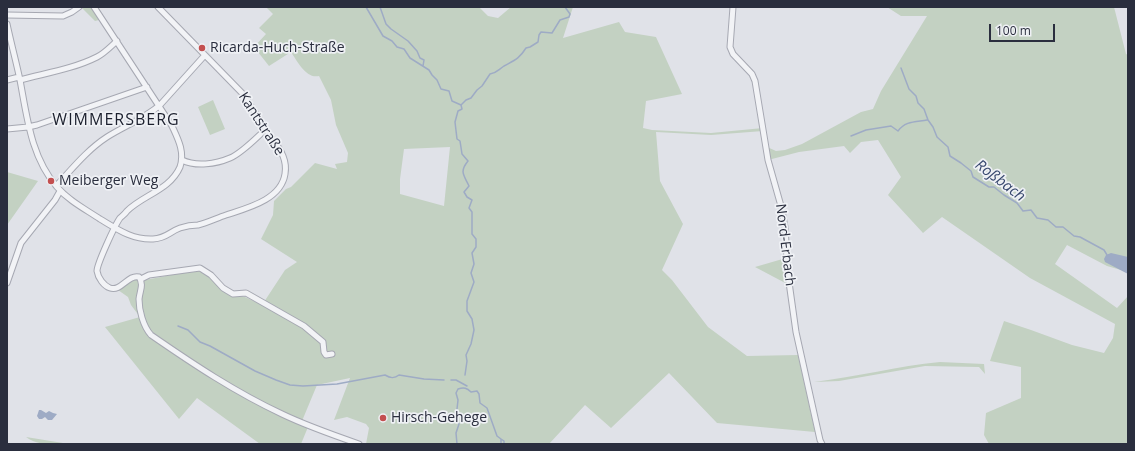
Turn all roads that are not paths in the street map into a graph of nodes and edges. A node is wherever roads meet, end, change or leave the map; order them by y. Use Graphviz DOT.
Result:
graph roads {
  1 [pos="79,7"];
  2 [pos="94,7"];
  3 [pos="158,7"];
  4 [pos="733,7"];
  5 [pos="7,15"];
  6 [pos="7,27"];
  7 [pos="117,41"];
  8 [pos="205,55"];
  9 [pos="19,79"];
  10 [pos="7,80"];
  11 [pos="148,87"];
  12 [pos="160,105"];
  13 [pos="28,127"];
  14 [pos="7,129"];
  15 [pos="266,129"];
  16 [pos="182,160"];
  17 [pos="58,188"];
  18 [pos="115,228"];
  19 [pos="141,279"];
  20 [pos="7,283"];
  21 [pos="332,354"];
  22 [pos="359,444"];
  23 [pos="822,444"];
  1 -- 5 [label="street"];
  2 -- 7 [label="street"];
  3 -- 8 [label="street, Kantstraße"];
  4 -- 23 [label="street, Nord-Erbach"];
  6 -- 9 [label="street, Kantstraße"];
  7 -- 9 [label="street"];
  7 -- 11 [label="street"];
  8 -- 12 [label="street"];
  8 -- 15 [label="street, Kantstraße"];
  9 -- 10 [label="street"];
  9 -- 13 [label="street, Kantstraße"];
  11 -- 12 [label="street"];
  11 -- 13 [label="street"];
  12 -- 16 [label="street"];
  12 -- 17 [label="street"];
  13 -- 14 [label="street"];
  13 -- 17 [label="street, Kantstraße"];
  15 -- 16 [label="street"];
  15 -- 18 [label="street, Kantstraße"];
  16 -- 18 [label="street"];
  17 -- 18 [label="street, Kantstraße"];
  17 -- 20 [label="street"];
  18 -- 19 [label="street"];
  19 -- 21 [label="street"];
  19 -- 22 [label="street"];
}
